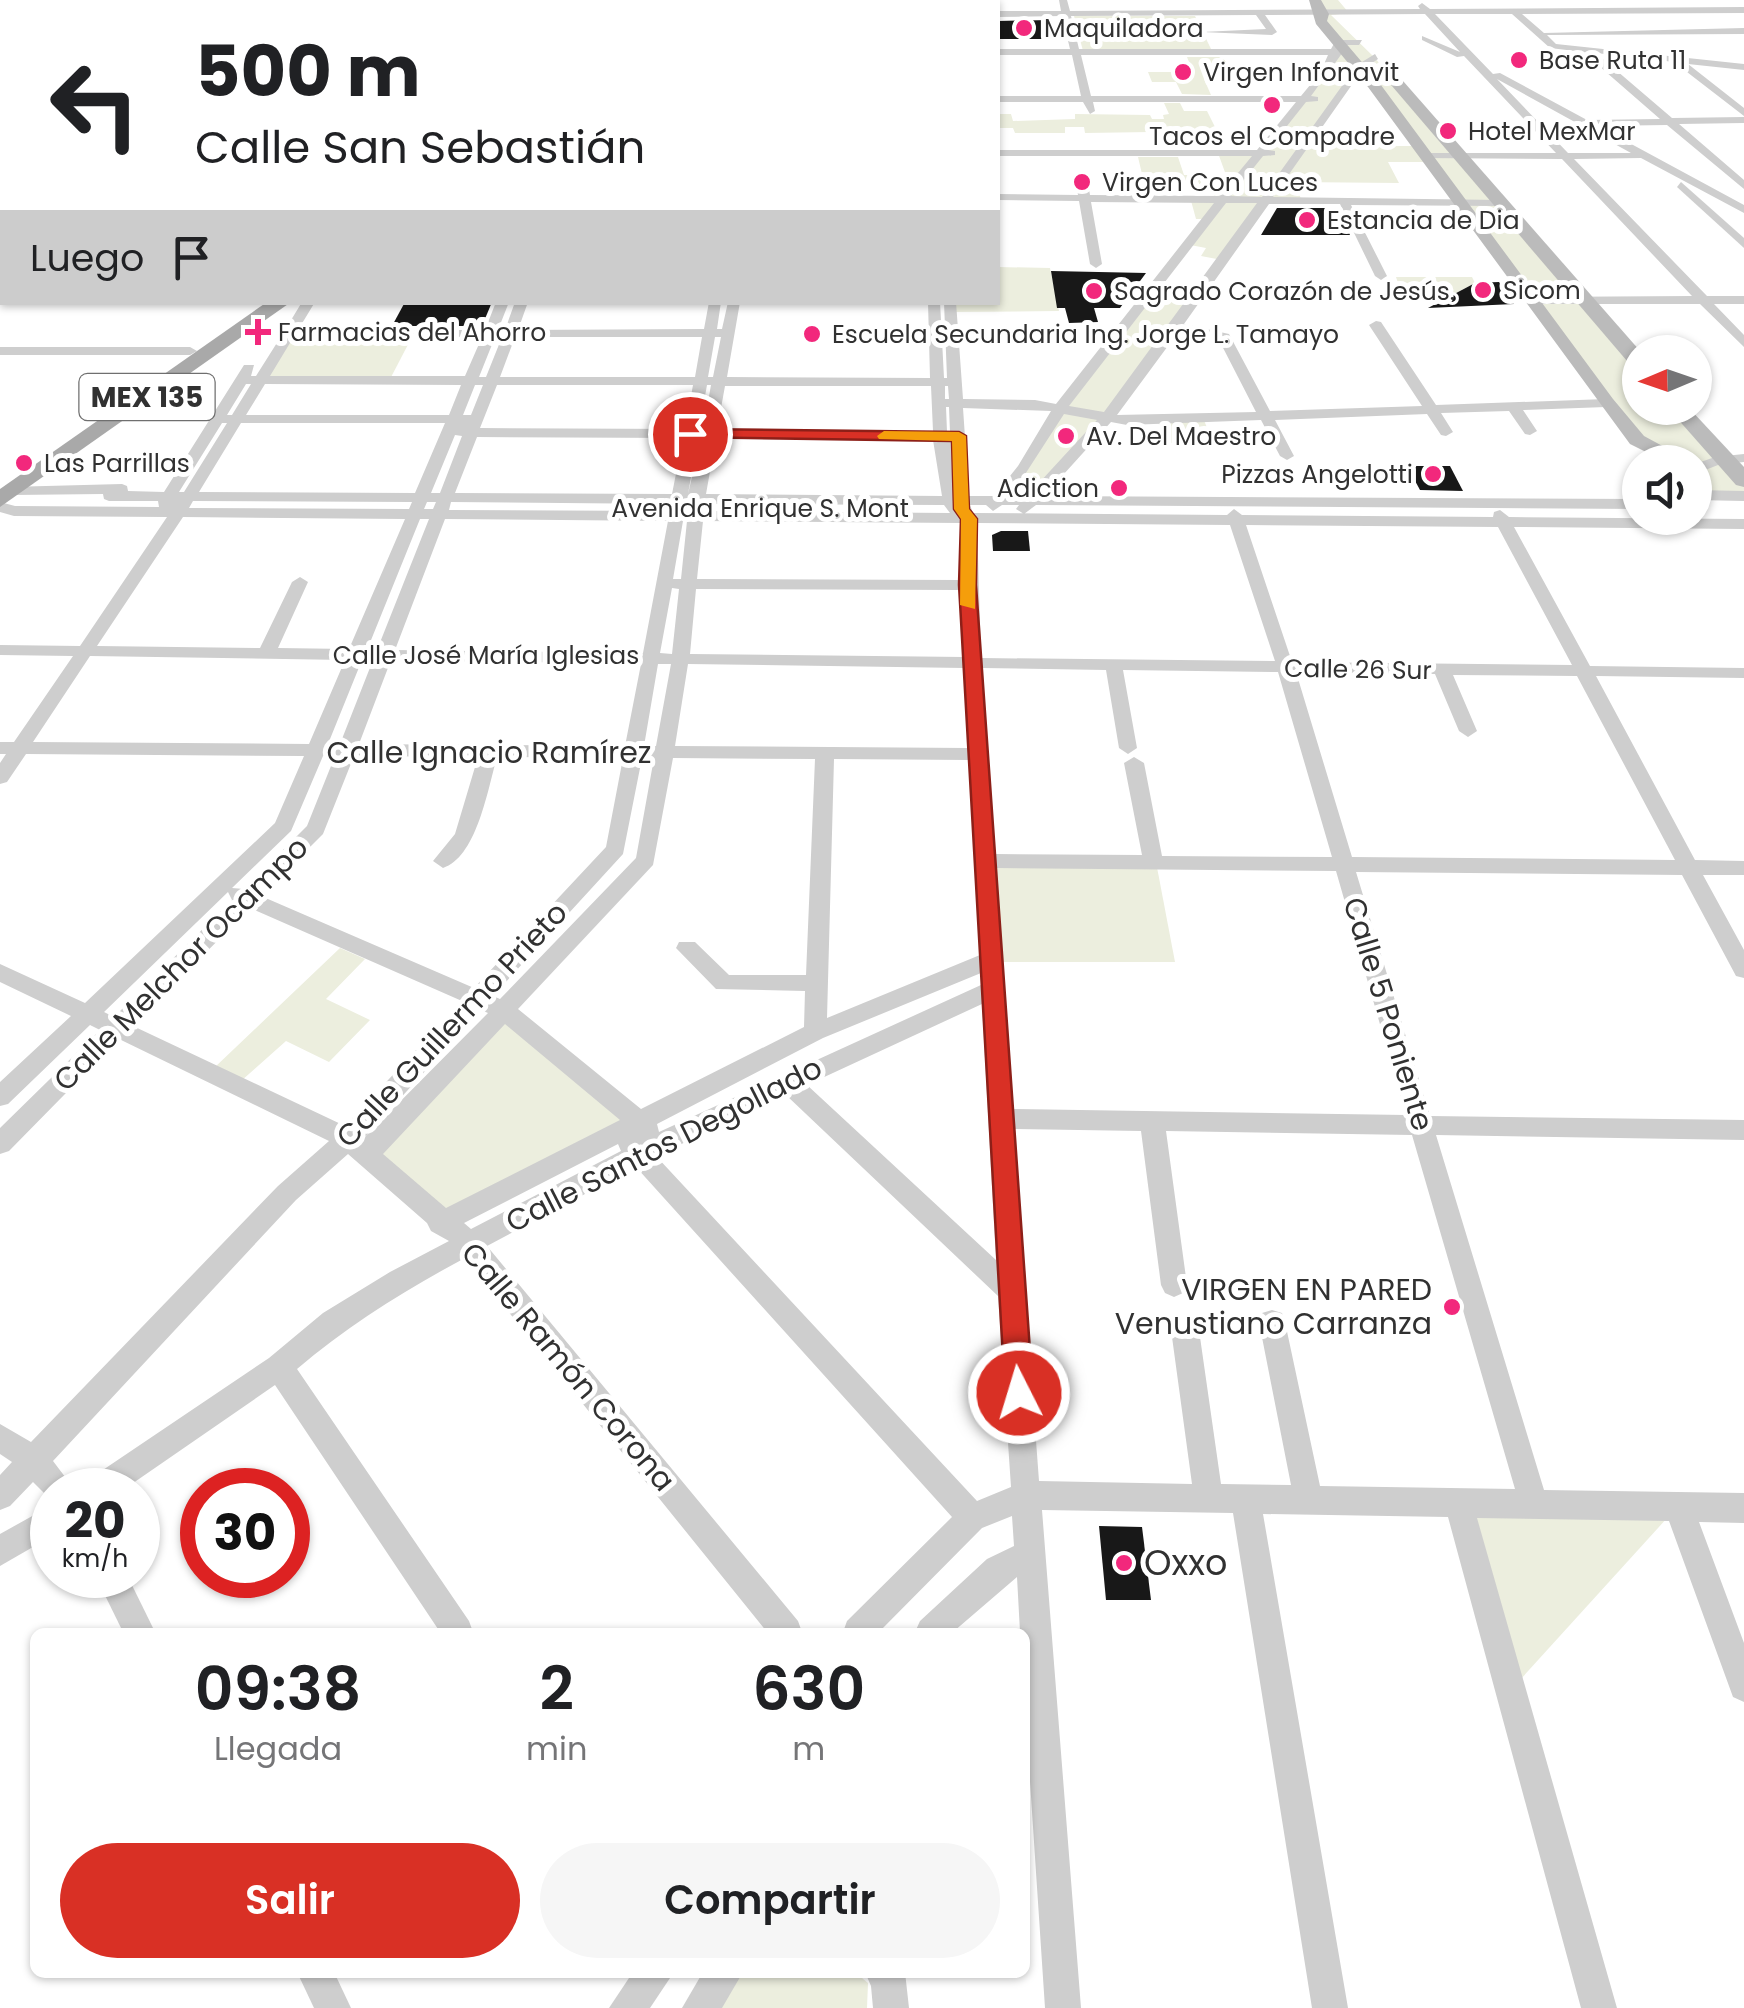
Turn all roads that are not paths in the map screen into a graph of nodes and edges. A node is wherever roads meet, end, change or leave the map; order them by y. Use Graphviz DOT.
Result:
graph roads {
  1 [pos="1063,0"];
  2 [pos="1191,0"];
  3 [pos="1416,0"];
  4 [pos="1502,0"];
  5 [pos="1636,0"];
  6 [pos="1323,9"];
  7 [pos="1744,10"];
  8 [pos="1650,11"];
  9 [pos="1516,12"];
  10 [pos="1428,13"];
  11 [pos="1000,14"];
  12 [pos="1066,14"];
  13 [pos="1198,14"];
  14 [pos="1260,14"];
  15 [pos="1675,31"];
  16 [pos="1744,31"];
  17 [pos="1206,32"];
  18 [pos="1539,33"];
  19 [pos="1425,38"];
  20 [pos="1359,42"];
  21 [pos="1339,47"];
  22 [pos="1585,49"];
  23 [pos="1000,52"];
  24 [pos="1075,52"];
  25 [pos="1216,52"];
  26 [pos="1676,59"];
  27 [pos="1473,61"];
  28 [pos="1368,62"];
  29 [pos="1744,66"];
  30 [pos="1303,99"];
  31 [pos="1338,99"];
  32 [pos="1000,100"];
  33 [pos="1087,100"];
  34 [pos="1091,114"];
  35 [pos="1744,117"];
  36 [pos="1671,122"];
  37 [pos="1584,124"];
  38 [pos="1000,153"];
  39 [pos="1262,153"];
  40 [pos="1299,154"];
  41 [pos="1564,155"];
  42 [pos="1426,156"];
  43 [pos="1460,156"];
  44 [pos="1642,156"];
  45 [pos="1668,170"];
  46 [pos="1737,174"];
  47 [pos="1043,184"];
  48 [pos="1101,184"];
  49 [pos="1744,186"];
  50 [pos="1084,191"];
  51 [pos="1000,196"];
  52 [pos="1200,200"];
  53 [pos="1222,200"];
  54 [pos="1265,201"];
  55 [pos="1344,202"];
  56 [pos="1461,203"];
  57 [pos="1500,203"];
  58 [pos="1744,210"];
  59 [pos="1205,219"];
  60 [pos="1744,244"];
  61 [pos="1096,264"];
  62 [pos="1164,271"];
  63 [pos="1179,274"];
  64 [pos="1194,276"];
  65 [pos="1380,276"];
  66 [pos="1209,278"];
  67 [pos="1150,290"];
  68 [pos="1195,298"];
  69 [pos="1704,300"];
  70 [pos="1744,300"];
  71 [pos="1586,301"];
  72 [pos="1532,302"];
  73 [pos="255,305"];
  74 [pos="278,305"];
  75 [pos="292,305"];
  76 [pos="305,305"];
  77 [pos="503,305"];
  78 [pos="521,305"];
  79 [pos="714,305"];
  80 [pos="734,305"];
  81 [pos="934,305"];
  82 [pos="950,305"];
  83 [pos="1376,325"];
  84 [pos="1175,326"];
  85 [pos="730,332"];
  86 [pos="281,334"];
  87 [pos="490,334"];
  88 [pos="509,334"];
  89 [pos="709,334"];
  90 [pos="1622,343"];
  91 [pos="1744,343"];
  92 [pos="190,351"];
  93 [pos="4,355"];
  94 [pos="241,380"];
  95 [pos="261,380"];
  96 [pos="470,382"];
  97 [pos="489,382"];
  98 [pos="701,382"];
  99 [pos="721,382"];
  100 [pos="937,382"];
  101 [pos="955,382"];
  102 [pos="938,403"];
  103 [pos="957,403"];
  104 [pos="1606,403"];
  105 [pos="1060,406"];
  106 [pos="1513,407"];
  107 [pos="1431,410"];
  108 [pos="1264,416"];
  109 [pos="1107,418"];
  110 [pos="217,419"];
  111 [pos="236,419"];
  112 [pos="1696,425"];
  113 [pos="452,426"];
  114 [pos="472,426"];
  115 [pos="1530,431"];
  116 [pos="1446,432"];
  117 [pos="690,434"];
  118 [pos="710,434"];
  119 [pos="940,436"];
  120 [pos="959,436"];
  121 [pos="1646,445"];
  122 [pos="1287,456"];
  123 [pos="1733,459"];
  124 [pos="1712,478"];
  125 [pos="1744,480"];
  126 [pos="1622,495"];
  127 [pos="1744,495"];
  128 [pos="1712,496"];
  129 [pos="2,497"];
  130 [pos="177,498"];
  131 [pos="1029,501"];
  132 [pos="432,503"];
  133 [pos="970,503"];
  134 [pos="688,504"];
  135 [pos="1622,504"];
  136 [pos="1712,504"];
  137 [pos="1744,504"];
  138 [pos="1712,514"];
  139 [pos="1744,514"];
  140 [pos="1236,517"];
  141 [pos="1502,518"];
  142 [pos="1622,518"];
  143 [pos="1712,522"];
  144 [pos="1744,524"];
  145 [pos="300,582"];
  146 [pos="676,584"];
  147 [pos="968,585"];
  148 [pos="0,650"];
  149 [pos="83,650"];
  150 [pos="266,655"];
  151 [pos="356,655"];
  152 [pos="383,655"];
  153 [pos="652,656"];
  154 [pos="681,656"];
  155 [pos="972,662"];
  156 [pos="1114,667"];
  157 [pos="1286,668"];
  158 [pos="1442,670"];
  159 [pos="1586,672"];
  160 [pos="1744,673"];
  161 [pos="1468,731"];
  162 [pos="0,748"];
  163 [pos="21,748"];
  164 [pos="317,753"];
  165 [pos="346,753"];
  166 [pos="488,754"];
  167 [pos="634,754"];
  168 [pos="666,754"];
  169 [pos="825,754"];
  170 [pos="978,754"];
  171 [pos="0,778"];
  172 [pos="443,861"];
  173 [pos="986,861"];
  174 [pos="1153,862"];
  175 [pos="1342,863"];
  176 [pos="1689,867"];
  177 [pos="1744,868"];
  178 [pos="218,890"];
  179 [pos="250,897"];
  180 [pos="687,948"];
  181 [pos="992,959"];
  182 [pos="1744,970"];
  183 [pos="0,972"];
  184 [pos="817,983"];
  185 [pos="994,989"];
  186 [pos="476,998"];
  187 [pos="505,1011"];
  188 [pos="85,1016"];
  189 [pos="115,1030"];
  190 [pos="815,1032"];
  191 [pos="786,1081"];
  192 [pos="0,1097"];
  193 [pos="1000,1119"];
  194 [pos="1152,1121"];
  195 [pos="629,1126"];
  196 [pos="1423,1126"];
  197 [pos="1744,1130"];
  198 [pos="0,1144"];
  199 [pos="356,1148"];
  200 [pos="651,1148"];
  201 [pos="440,1223"];
  202 [pos="469,1243"];
  203 [pos="1174,1285"];
  204 [pos="1011,1291"];
  205 [pos="1272,1322"];
  206 [pos="1186,1337"];
  207 [pos="279,1368"];
  208 [pos="0,1438"];
  209 [pos="32,1459"];
  210 [pos="40,1468"];
  211 [pos="131,1468"];
  212 [pos="1027,1495"];
  213 [pos="0,1496"];
  214 [pos="1209,1499"];
  215 [pos="1246,1500"];
  216 [pos="1308,1502"];
  217 [pos="1459,1504"];
  218 [pos="1534,1506"];
  219 [pos="1678,1506"];
  220 [pos="1744,1508"];
  221 [pos="972,1518"];
  222 [pos="30,1533"];
  223 [pos="0,1551"];
  224 [pos="1032,1554"];
  225 [pos="122,1598"];
  226 [pos="138,1628"];
  227 [pos="455,1628"];
  228 [pos="784,1628"];
  229 [pos="862,1628"];
  230 [pos="936,1628"];
  231 [pos="1744,1686"];
  232 [pos="318,1978"];
  233 [pos="651,1978"];
  234 [pos="721,1978"];
  235 [pos="889,1978"];
  236 [pos="333,2008"];
  237 [pos="627,2008"];
  238 [pos="700,2008"];
  239 [pos="890,2008"];
  240 [pos="1063,2008"];
  241 [pos="1330,2008"];
  242 [pos="1599,2008"];
  1 -- 12 [label="street"];
  2 -- 13 [label="street"];
  3 -- 10 [label="street"];
  4 -- 9 [label="street"];
  5 -- 8 [label="street"];
  6 -- 10 [label="street"];
  6 -- 14 [label="street"];
  6 -- 20 [label="main road"];
  6 -- 21 [label="main road"];
  7 -- 8 [label="street"];
  8 -- 9 [label="street"];
  8 -- 15 [label="street"];
  9 -- 10 [label="street"];
  9 -- 18 [label="street"];
  10 -- 27 [label="street"];
  11 -- 12 [label="street"];
  12 -- 13 [label="street"];
  12 -- 24 [label="street"];
  13 -- 14 [label="street"];
  13 -- 17 [label="street"];
  14 -- 17 [label="street"];
  15 -- 16 [label="street"];
  15 -- 18 [label="street"];
  15 -- 26 [label="street"];
  17 -- 25 [label="street"];
  18 -- 22 [label="street"];
  19 -- 27 [label="street"];
  20 -- 21 [label="street"];
  20 -- 28 [label="main road"];
  21 -- 25 [label="street"];
  21 -- 28 [label="main road"];
  21 -- 30 [label="street"];
  22 -- 26 [label="street"];
  22 -- 36 [label="street"];
  23 -- 24 [label="street"];
  24 -- 25 [label="street"];
  24 -- 33 [label="street"];
  26 -- 29 [label="street"];
  26 -- 35 [label="street"];
  27 -- 37 [label="street"];
  27 -- 41 [label="street"];
  28 -- 31 [label="street"];
  28 -- 42 [label="main road"];
  28 -- 43 [label="main road"];
  30 -- 31 [label="street"];
  30 -- 33 [label="street"];
  30 -- 39 [label="street"];
  31 -- 40 [label="street"];
  32 -- 33 [label="street"];
  33 -- 34 [label="street"];
  35 -- 36 [label="street"];
  36 -- 37 [label="street"];
  36 -- 46 [label="street"];
  37 -- 44 [label="street"];
  38 -- 39 [label="street"];
  39 -- 40 [label="street"];
  39 -- 53 [label="street"];
  40 -- 54 [label="street"];
  41 -- 43 [label="street"];
  41 -- 44 [label="street"];
  41 -- 69 [label="street"];
  42 -- 43 [label="street"];
  42 -- 56 [label="main road"];
  43 -- 57 [label="main road"];
  44 -- 45 [label="street"];
  45 -- 46 [label="street"];
  45 -- 58 [label="street"];
  45 -- 60 [label="street"];
  46 -- 49 [label="street"];
  47 -- 50 [label="street"];
  48 -- 50 [label="street"];
  50 -- 51 [label="street"];
  50 -- 52 [label="street"];
  50 -- 61 [label="street"];
  52 -- 53 [label="street"];
  52 -- 59 [label="street"];
  53 -- 54 [label="street"];
  53 -- 59 [label="street"];
  54 -- 55 [label="street"];
  54 -- 66 [label="street"];
  55 -- 56 [label="street"];
  55 -- 65 [label="street"];
  56 -- 57 [label="street"];
  56 -- 72 [label="main road"];
  57 -- 71 [label="main road"];
  59 -- 62 [label="street"];
  62 -- 63 [label="street"];
  62 -- 67 [label="street"];
  64 -- 66 [label="street"];
  66 -- 68 [label="street"];
  67 -- 68 [label="street"];
  67 -- 105 [label="street"];
  68 -- 84 [label="street"];
  69 -- 70 [label="street"];
  69 -- 71 [label="street"];
  69 -- 91 [label="street"];
  71 -- 72 [label="street"];
  71 -- 90 [label="main road"];
  72 -- 104 [label="main road"];
  73 -- 92 [label="main road, MEX 135"];
  74 -- 129 [label="main road, MEX 135"];
  75 -- 86 [label="street"];
  76 -- 86 [label="street"];
  77 -- 87 [label="street, Calle Melchor Ocampo"];
  78 -- 88 [label="street"];
  79 -- 89 [label="street"];
  80 -- 85 [label="street"];
  81 -- 100 [label="street"];
  82 -- 101 [label="street"];
  83 -- 107 [label="street"];
  84 -- 108 [label="street"];
  84 -- 109 [label="street"];
  85 -- 89 [label="street"];
  85 -- 99 [label="street"];
  86 -- 87 [label="street"];
  86 -- 94 [label="street"];
  86 -- 95 [label="street"];
  87 -- 88 [label="street"];
  87 -- 96 [label="street, Calle Melchor Ocampo"];
  88 -- 89 [label="street"];
  88 -- 97 [label="street"];
  89 -- 98 [label="street"];
  92 -- 93 [label="street"];
  92 -- 129 [label="main road, MEX 135"];
  94 -- 95 [label="street"];
  94 -- 110 [label="street"];
  95 -- 96 [label="street"];
  95 -- 111 [label="street"];
  96 -- 97 [label="street"];
  96 -- 113 [label="street, Calle Melchor Ocampo"];
  97 -- 98 [label="street"];
  97 -- 114 [label="street"];
  98 -- 99 [label="street"];
  98 -- 117 [label="street"];
  99 -- 100 [label="street"];
  99 -- 118 [label="street"];
  100 -- 101 [label="street"];
  100 -- 102 [label="street"];
  101 -- 103 [label="street"];
  102 -- 103 [label="street"];
  102 -- 119 [label="street"];
  103 -- 105 [label="street"];
  103 -- 120 [label="street"];
  104 -- 106 [label="street"];
  104 -- 121 [label="main road"];
  105 -- 109 [label="street"];
  105 -- 133 [label="street"];
  106 -- 107 [label="street"];
  106 -- 115 [label="street"];
  107 -- 108 [label="street"];
  107 -- 116 [label="street"];
  108 -- 109 [label="street"];
  108 -- 122 [label="street"];
  109 -- 131 [label="street"];
  110 -- 111 [label="street"];
  110 -- 130 [label="street"];
  111 -- 113 [label="street"];
  111 -- 130 [label="street"];
  112 -- 123 [label="main road"];
  113 -- 114 [label="street"];
  113 -- 132 [label="street, Calle Melchor Ocampo"];
  114 -- 117 [label="street"];
  114 -- 132 [label="street"];
  117 -- 118 [label="street"];
  117 -- 134 [label="street"];
  118 -- 119 [label="street"];
  118 -- 134 [label="street"];
  119 -- 120 [label="street"];
  119 -- 133 [label="street"];
  120 -- 133 [label="street"];
  123 -- 125 [label="main road"];
  124 -- 127 [label="main road"];
  126 -- 131 [label="street"];
  127 -- 128 [label="street"];
  129 -- 130 [label="street"];
  129 -- 130 [label="street"];
  130 -- 132 [label="street"];
  130 -- 132 [label="street"];
  130 -- 149 [label="street"];
  131 -- 133 [label="street, Avenida Enrique S. Mont"];
  131 -- 133 [label="street"];
  131 -- 135 [label="street, Avenida Enrique S. Mont"];
  131 -- 140 [label="street, Avenida Enrique S. Mont"];
  132 -- 134 [label="street"];
  132 -- 134 [label="street"];
  132 -- 151 [label="street, Calle Melchor Ocampo"];
  132 -- 152 [label="street, Calle Melchor Ocampo"];
  133 -- 134 [label="street"];
  133 -- 134 [label="street, Avenida Enrique S. Mont"];
  133 -- 140 [label="street"];
  133 -- 147 [label="street"];
  134 -- 146 [label="street, Calle Guillermo Prieto"];
  136 -- 137 [label="street"];
  138 -- 139 [label="street"];
  140 -- 141 [label="street"];
  140 -- 157 [label="street, Calle 5 Poniente"];
  141 -- 142 [label="street"];
  141 -- 159 [label="street"];
  143 -- 144 [label="street"];
  145 -- 150 [label="street"];
  146 -- 147 [label="street"];
  146 -- 153 [label="street, Calle Guillermo Prieto"];
  146 -- 154 [label="street, Calle Guillermo Prieto"];
  147 -- 155 [label="street"];
  148 -- 149 [label="street, Calle José María Iglesias"];
  149 -- 150 [label="street, Calle José María Iglesias"];
  149 -- 163 [label="street"];
  150 -- 151 [label="street, Calle José María Iglesias"];
  151 -- 152 [label="street, Calle José María Iglesias"];
  151 -- 164 [label="street, Calle Melchor Ocampo"];
  152 -- 153 [label="street, Calle José María Iglesias"];
  152 -- 165 [label="street, Calle Melchor Ocampo"];
  153 -- 154 [label="street, Calle José María Iglesias"];
  153 -- 167 [label="street, Calle Guillermo Prieto"];
  154 -- 155 [label="street, Calle José María Iglesias"];
  154 -- 168 [label="street, Calle Guillermo Prieto"];
  155 -- 156 [label="street, Calle 26 Sur"];
  155 -- 170 [label="street"];
  156 -- 157 [label="street, Calle 26 Sur"];
  156 -- 174 [label="street"];
  157 -- 158 [label="street, Calle 26 Sur"];
  157 -- 175 [label="street, Calle 5 Poniente"];
  158 -- 159 [label="street, Calle 26 Sur"];
  158 -- 161 [label="street"];
  159 -- 160 [label="street, Calle 26 Sur"];
  159 -- 176 [label="street"];
  162 -- 163 [label="street, Calle Ignacio Ramírez"];
  163 -- 164 [label="street, Calle Ignacio Ramírez"];
  163 -- 171 [label="street"];
  164 -- 165 [label="street, Calle Ignacio Ramírez"];
  164 -- 178 [label="street, Calle Melchor Ocampo"];
  165 -- 166 [label="street, Calle Ignacio Ramírez"];
  165 -- 179 [label="street, Calle Melchor Ocampo"];
  166 -- 167 [label="street, Calle Ignacio Ramírez"];
  166 -- 172 [label="street"];
  167 -- 168 [label="street, Calle Ignacio Ramírez"];
  167 -- 186 [label="street, Calle Guillermo Prieto"];
  168 -- 169 [label="street, Calle Ignacio Ramírez"];
  168 -- 187 [label="street, Calle Guillermo Prieto"];
  169 -- 170 [label="street, Calle Ignacio Ramírez"];
  169 -- 184 [label="street"];
  170 -- 173 [label="street"];
  173 -- 174 [label="street"];
  173 -- 181 [label="street"];
  174 -- 175 [label="street"];
  175 -- 176 [label="street"];
  175 -- 196 [label="street, Calle 5 Poniente"];
  176 -- 177 [label="street"];
  176 -- 182 [label="street"];
  178 -- 179 [label="street"];
  178 -- 188 [label="street, Calle Melchor Ocampo"];
  179 -- 186 [label="street"];
  179 -- 189 [label="street, Calle Melchor Ocampo"];
  180 -- 184 [label="street"];
  181 -- 185 [label="street"];
  181 -- 190 [label="street, Calle Santos Degollado"];
  183 -- 188 [label="street, Calle Ramón Corona"];
  184 -- 190 [label="street"];
  185 -- 191 [label="street, Calle Santos Degollado"];
  185 -- 193 [label="street"];
  186 -- 187 [label="street"];
  186 -- 199 [label="street, Calle Guillermo Prieto"];
  187 -- 195 [label="street"];
  187 -- 199 [label="street, Calle Guillermo Prieto"];
  188 -- 189 [label="street, Calle Ramón Corona"];
  188 -- 192 [label="street, Calle Melchor Ocampo"];
  189 -- 198 [label="street, Calle Melchor Ocampo"];
  189 -- 199 [label="street, Calle Ramón Corona"];
  190 -- 195 [label="street, Calle Santos Degollado"];
  191 -- 200 [label="street, Calle Santos Degollado"];
  191 -- 204 [label="street"];
  193 -- 194 [label="street"];
  193 -- 204 [label="street"];
  194 -- 196 [label="street"];
  194 -- 203 [label="street"];
  195 -- 200 [label="street"];
  195 -- 201 [label="street, Calle Santos Degollado"];
  196 -- 197 [label="street"];
  196 -- 218 [label="street, Calle 5 Poniente"];
  199 -- 201 [label="street, Calle Ramón Corona"];
  199 -- 209 [label="street, Calle Guillermo Prieto"];
  200 -- 202 [label="street, Calle Santos Degollado"];
  200 -- 221 [label="street"];
  201 -- 202 [label="street, Calle Ramón Corona"];
  202 -- 207 [label="street, Calle Santos Degollado"];
  202 -- 228 [label="street, Calle Ramón Corona"];
  204 -- 212 [label="street"];
  205 -- 216 [label="street"];
  206 -- 214 [label="street"];
  207 -- 211 [label="street, Calle Santos Degollado"];
  207 -- 227 [label="street"];
  208 -- 209 [label="street"];
  209 -- 210 [label="street"];
  209 -- 213 [label="street"];
  212 -- 214 [label="street"];
  212 -- 221 [label="street"];
  212 -- 224 [label="street"];
  214 -- 215 [label="street"];
  215 -- 216 [label="street"];
  215 -- 241 [label="street"];
  216 -- 217 [label="street"];
  217 -- 218 [label="street"];
  217 -- 242 [label="street"];
  218 -- 219 [label="street"];
  219 -- 220 [label="street"];
  219 -- 231 [label="street"];
  221 -- 229 [label="street"];
  222 -- 223 [label="street"];
  224 -- 230 [label="street"];
  224 -- 240 [label="street"];
  225 -- 226 [label="street"];
  232 -- 236 [label="street"];
  233 -- 237 [label="street"];
  234 -- 238 [label="street"];
  235 -- 239 [label="street"];
}
